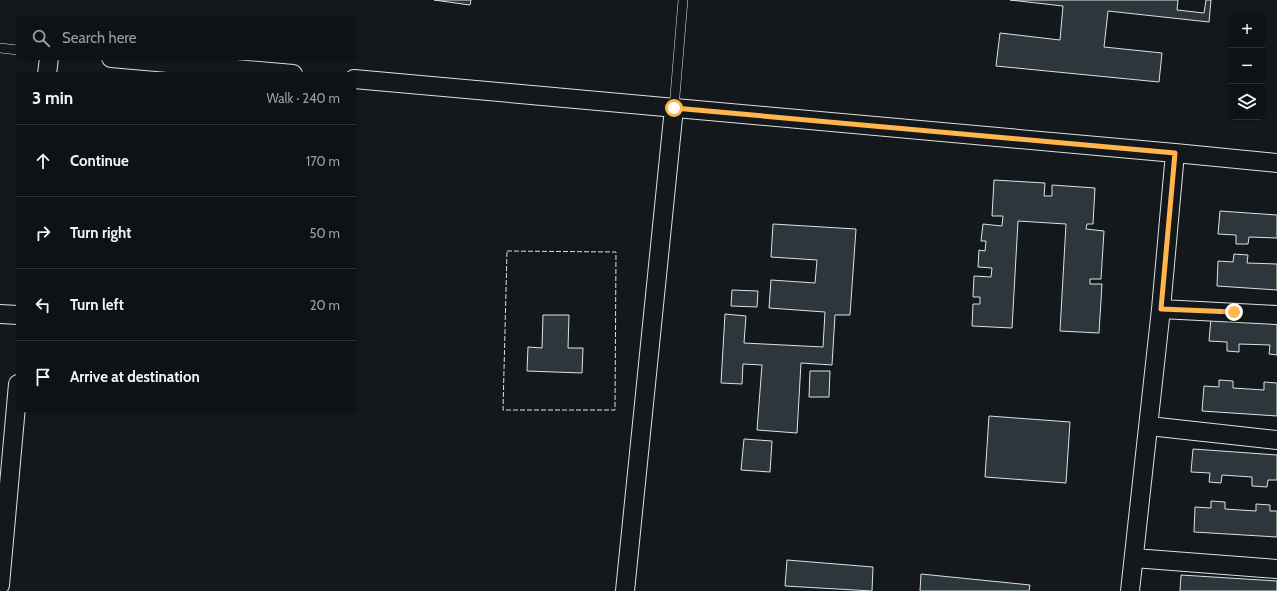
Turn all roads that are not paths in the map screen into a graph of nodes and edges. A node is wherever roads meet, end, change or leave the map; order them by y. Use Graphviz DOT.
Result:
graph roads {
  1 [pos="683,0"];
  2 [pos="0,48"];
  3 [pos="16,50"];
  4 [pos="49,60"];
  5 [pos="134,60"];
  6 [pos="47,72"];
  7 [pos="270,72"];
  8 [pos="356,79"];
  9 [pos="674,108"];
  10 [pos="1175,153"];
  11 [pos="1277,163"];
  12 [pos="1161,309"];
  13 [pos="0,314"];
  14 [pos="16,315"];
  15 [pos="1277,315"];
  16 [pos="16,406"];
  17 [pos="1149,426"];
  18 [pos="1277,440"];
  19 [pos="1134,558"];
  20 [pos="1277,569"];
  21 [pos="0,585"];
  22 [pos="625,591"];
  23 [pos="1130,591"];
  1 -- 9 [label="lane"];
  2 -- 3 [label="lane"];
  4 -- 6 [label="street"];
  5 -- 7 [label="street"];
  8 -- 9 [label="street"];
  9 -- 10 [label="street"];
  9 -- 22 [label="street"];
  10 -- 11 [label="street"];
  10 -- 12 [label="street"];
  12 -- 15 [label="street"];
  12 -- 17 [label="street"];
  13 -- 14 [label="street"];
  16 -- 21 [label="street"];
  17 -- 18 [label="street"];
  17 -- 19 [label="street"];
  19 -- 20 [label="street"];
  19 -- 23 [label="street"];
}
